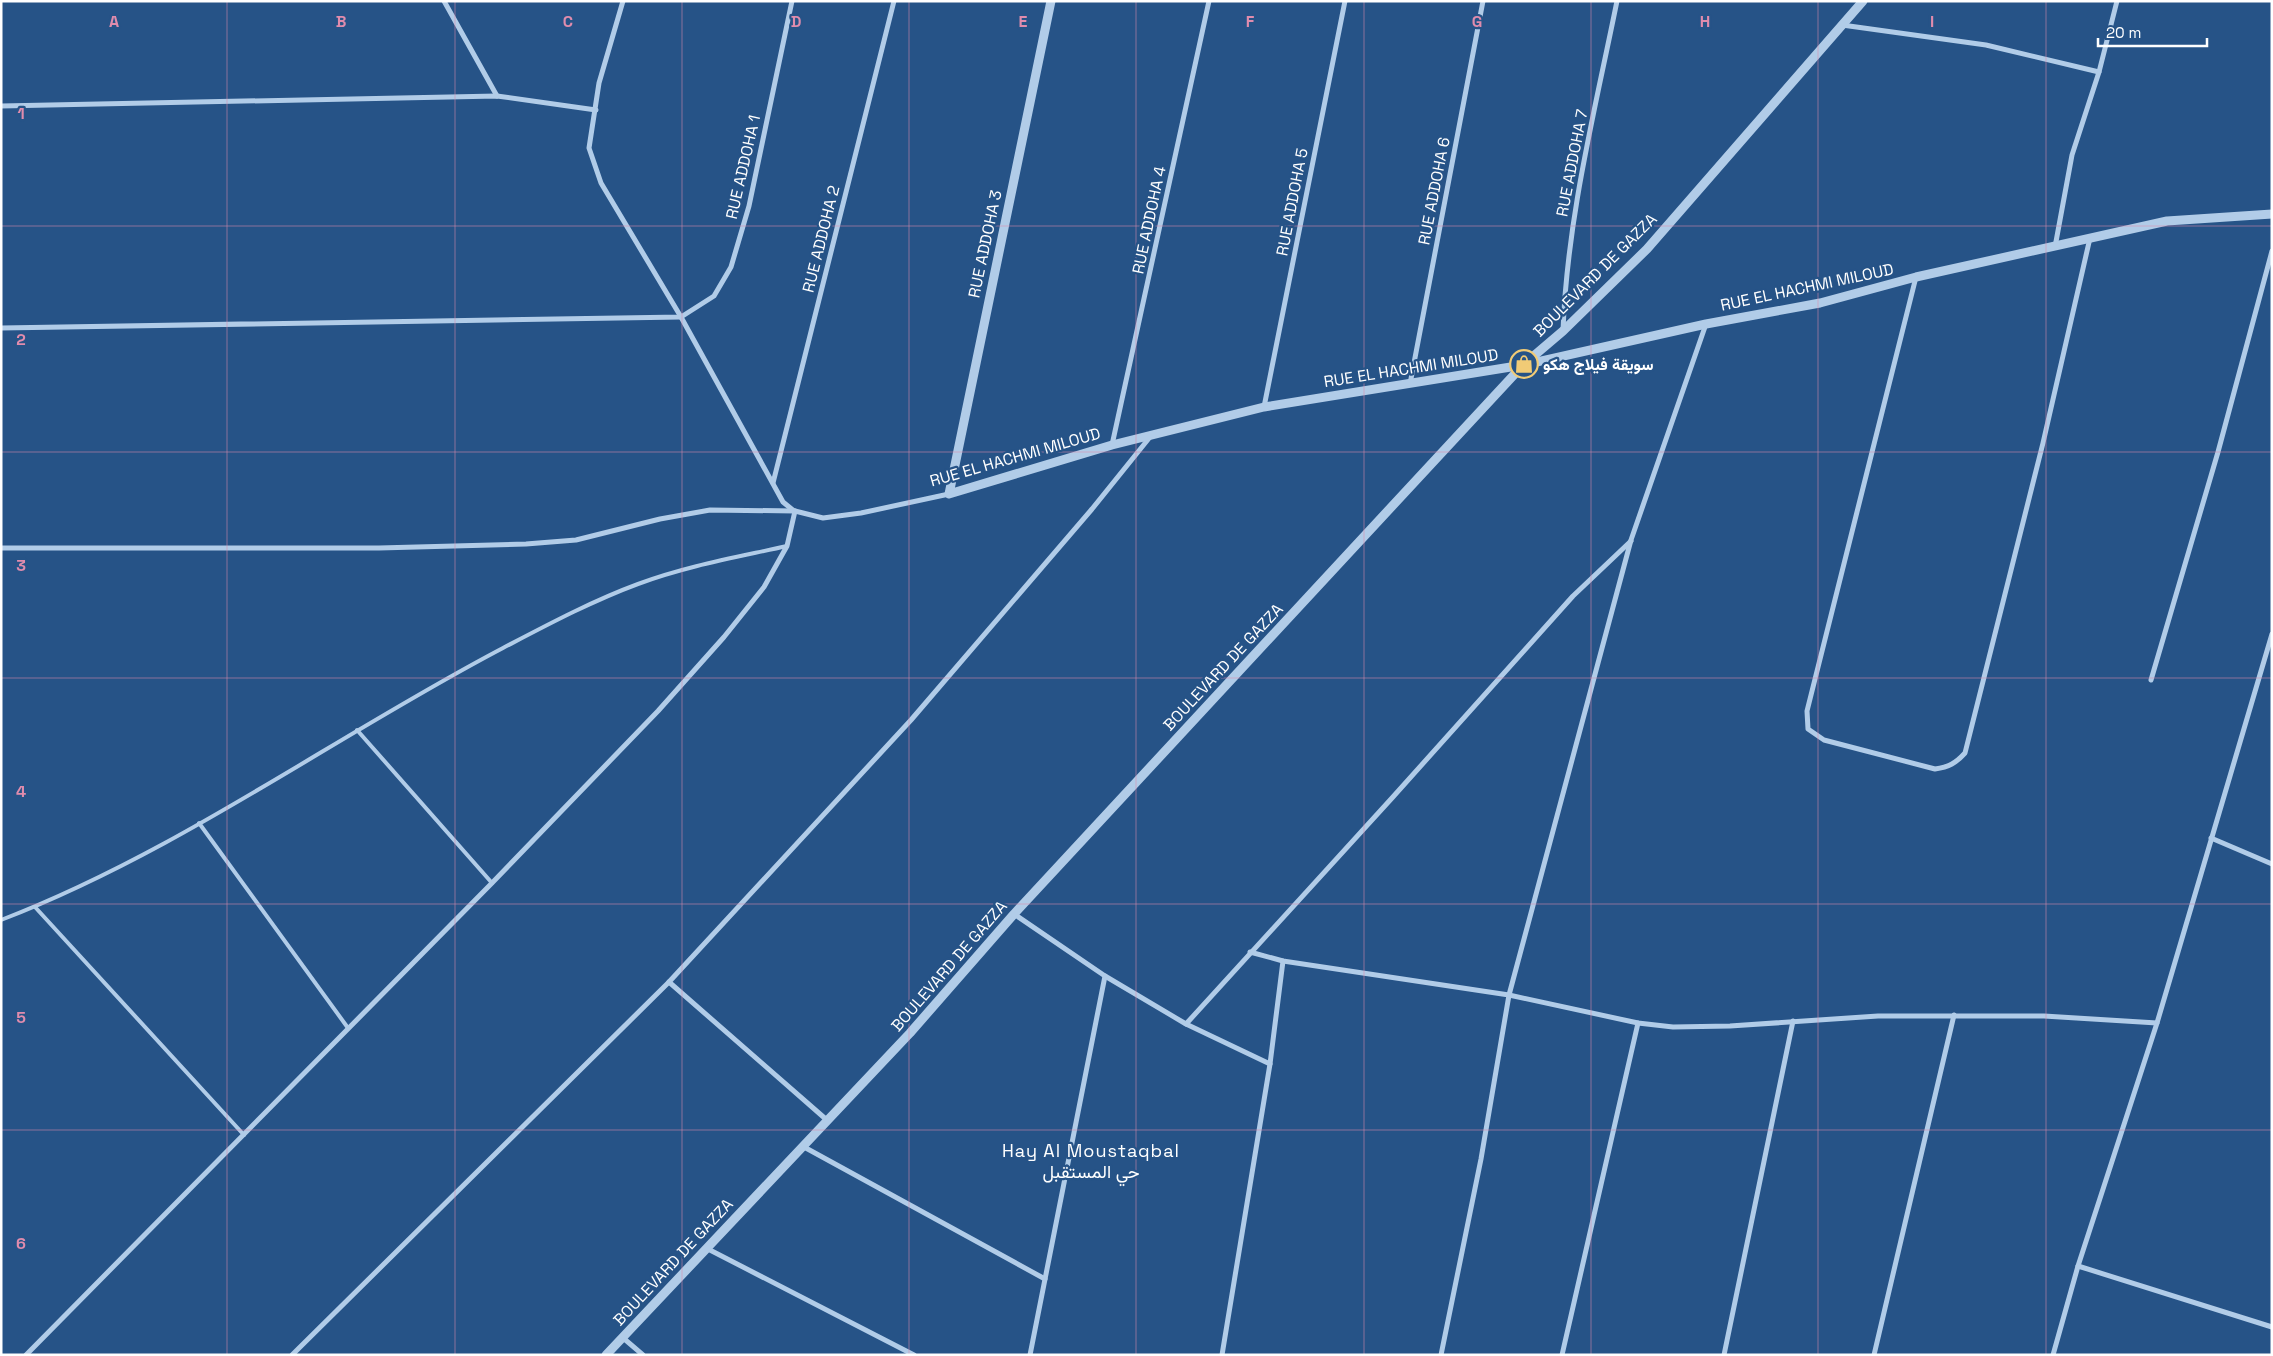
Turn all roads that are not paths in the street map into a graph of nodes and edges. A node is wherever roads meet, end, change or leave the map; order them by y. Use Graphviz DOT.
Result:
graph roads {
  1 [pos="444,1"];
  2 [pos="623,1"];
  3 [pos="792,1"];
  4 [pos="894,1"];
  5 [pos="1051,1"];
  6 [pos="1209,1"];
  7 [pos="1345,1"];
  8 [pos="1482,1"];
  9 [pos="1616,1"];
  10 [pos="1863,1"];
  11 [pos="2117,1"];
  12 [pos="1842,25"];
  13 [pos="2099,72"];
  14 [pos="497,96"];
  15 [pos="1,106"];
  16 [pos="596,110"];
  17 [pos="2272,214"];
  18 [pos="2090,238"];
  19 [pos="2055,246"];
  20 [pos="2272,250"];
  21 [pos="1916,278"];
  22 [pos="681,318"];
  23 [pos="1706,324"];
  24 [pos="1,328"];
  25 [pos="1563,330"];
  26 [pos="1523,365"];
  27 [pos="1410,385"];
  28 [pos="1264,407"];
  29 [pos="1151,436"];
  30 [pos="1112,445"];
  31 [pos="773,484"];
  32 [pos="949,494"];
  33 [pos="795,511"];
  34 [pos="1631,540"];
  35 [pos="787,546"];
  36 [pos="1,548"];
  37 [pos="2272,634"];
  38 [pos="2151,680"];
  39 [pos="358,730"];
  40 [pos="199,823"];
  41 [pos="2211,838"];
  42 [pos="2272,864"];
  43 [pos="492,883"];
  44 [pos="35,907"];
  45 [pos="1014,914"];
  46 [pos="1,920"];
  47 [pos="1250,952"];
  48 [pos="1283,961"];
  49 [pos="1106,976"];
  50 [pos="669,982"];
  51 [pos="1509,995"];
  52 [pos="1954,1015"];
  53 [pos="1793,1021"];
  54 [pos="1638,1023"];
  55 [pos="2157,1023"];
  56 [pos="1186,1024"];
  57 [pos="348,1028"];
  58 [pos="1270,1064"];
  59 [pos="828,1121"];
  60 [pos="244,1134"];
  61 [pos="804,1147"];
  62 [pos="705,1248"];
  63 [pos="2078,1266"];
  64 [pos="1045,1279"];
  65 [pos="2272,1327"];
  66 [pos="622,1337"];
  67 [pos="26,1355"];
  68 [pos="292,1355"];
  69 [pos="606,1355"];
  70 [pos="643,1355"];
  71 [pos="914,1355"];
  72 [pos="1030,1355"];
  73 [pos="1222,1355"];
  74 [pos="1441,1355"];
  75 [pos="1562,1355"];
  76 [pos="1724,1355"];
  77 [pos="1874,1355"];
  78 [pos="2053,1355"];
  1 -- 14 [label="street"];
  2 -- 16 [label="street"];
  3 -- 22 [label="street, RUE ADDOHA 1"];
  4 -- 31 [label="street, RUE ADDOHA 2"];
  5 -- 32 [label="street, RUE ADDOHA 3"];
  6 -- 30 [label="street, RUE ADDOHA 4"];
  7 -- 28 [label="street, RUE ADDOHA 5"];
  8 -- 27 [label="street, RUE ADDOHA 6"];
  9 -- 25 [label="street, RUE ADDOHA 7"];
  10 -- 12 [label="street, BOULEVARD DE GAZZA"];
  11 -- 13 [label="street"];
  12 -- 13 [label="street"];
  12 -- 25 [label="street, BOULEVARD DE GAZZA"];
  13 -- 19 [label="street"];
  14 -- 15 [label="street"];
  14 -- 16 [label="street"];
  16 -- 22 [label="street"];
  17 -- 18 [label="street, RUE EL HACHMI MILOUD"];
  18 -- 19 [label="street, RUE EL HACHMI MILOUD"];
  18 -- 21 [label="street"];
  19 -- 21 [label="street, RUE EL HACHMI MILOUD"];
  20 -- 38 [label="street"];
  21 -- 23 [label="street, RUE EL HACHMI MILOUD"];
  22 -- 24 [label="street"];
  22 -- 31 [label="street"];
  23 -- 26 [label="street, RUE EL HACHMI MILOUD"];
  23 -- 34 [label="street"];
  25 -- 26 [label="street, BOULEVARD DE GAZZA"];
  26 -- 27 [label="street, RUE EL HACHMI MILOUD"];
  26 -- 45 [label="street, BOULEVARD DE GAZZA"];
  27 -- 28 [label="street, RUE EL HACHMI MILOUD"];
  28 -- 29 [label="street, RUE EL HACHMI MILOUD"];
  29 -- 30 [label="street, RUE EL HACHMI MILOUD"];
  29 -- 50 [label="street"];
  30 -- 32 [label="street, RUE EL HACHMI MILOUD"];
  31 -- 33 [label="street"];
  32 -- 33 [label="street, RUE EL HACHMI MILOUD"];
  33 -- 35 [label="street"];
  33 -- 36 [label="street, RUE EL HACHMI MILOUD"];
  34 -- 47 [label="street"];
  34 -- 51 [label="street"];
  35 -- 39 [label="lane"];
  35 -- 43 [label="street"];
  37 -- 41 [label="street"];
  39 -- 40 [label="lane"];
  39 -- 43 [label="lane"];
  40 -- 44 [label="lane"];
  40 -- 57 [label="lane"];
  41 -- 42 [label="street"];
  41 -- 55 [label="street"];
  43 -- 57 [label="street"];
  44 -- 46 [label="lane"];
  44 -- 60 [label="lane"];
  45 -- 49 [label="street"];
  45 -- 59 [label="street, BOULEVARD DE GAZZA"];
  47 -- 48 [label="street"];
  47 -- 56 [label="street"];
  48 -- 51 [label="street"];
  48 -- 58 [label="street"];
  49 -- 56 [label="street"];
  49 -- 64 [label="street"];
  50 -- 59 [label="street"];
  50 -- 68 [label="street"];
  51 -- 54 [label="street"];
  51 -- 74 [label="street"];
  52 -- 53 [label="street"];
  52 -- 55 [label="street"];
  52 -- 77 [label="street"];
  53 -- 54 [label="street"];
  53 -- 76 [label="street"];
  54 -- 75 [label="street"];
  55 -- 63 [label="street"];
  56 -- 58 [label="street"];
  57 -- 60 [label="street"];
  58 -- 73 [label="street"];
  59 -- 61 [label="street, BOULEVARD DE GAZZA"];
  60 -- 67 [label="street"];
  61 -- 62 [label="street, BOULEVARD DE GAZZA"];
  61 -- 64 [label="street"];
  62 -- 66 [label="street, BOULEVARD DE GAZZA"];
  62 -- 71 [label="street"];
  63 -- 65 [label="street"];
  63 -- 78 [label="street"];
  64 -- 72 [label="street"];
  66 -- 69 [label="street, BOULEVARD DE GAZZA"];
  66 -- 70 [label="street"];
}
